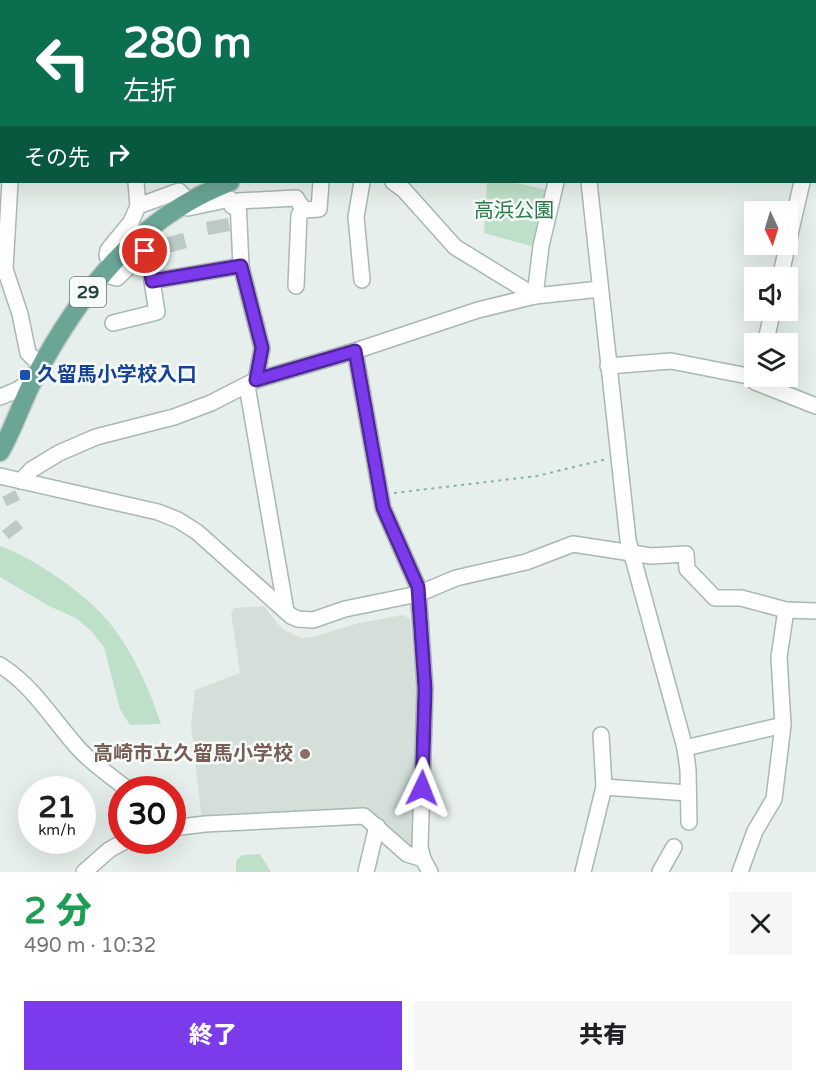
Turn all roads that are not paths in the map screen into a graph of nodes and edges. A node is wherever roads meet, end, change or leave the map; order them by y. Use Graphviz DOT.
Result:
graph roads {
  1 [pos="9,183"];
  2 [pos="136,183"];
  3 [pos="176,183"];
  4 [pos="228,183"];
  5 [pos="321,183"];
  6 [pos="362,183"];
  7 [pos="394,183"];
  8 [pos="556,183"];
  9 [pos="589,183"];
  10 [pos="806,184"];
  11 [pos="138,202"];
  12 [pos="183,203"];
  13 [pos="232,206"];
  14 [pos="304,210"];
  15 [pos="241,266"];
  16 [pos="783,267"];
  17 [pos="108,268"];
  18 [pos="362,280"];
  19 [pos="152,281"];
  20 [pos="296,285"];
  21 [pos="600,289"];
  22 [pos="535,296"];
  23 [pos="113,323"];
  24 [pos="355,351"];
  25 [pos="608,366"];
  26 [pos="37,373"];
  27 [pos="744,373"];
  28 [pos="251,383"];
  29 [pos="768,387"];
  30 [pos="0,397"];
  31 [pos="816,406"];
  32 [pos="0,452"];
  33 [pos="0,476"];
  34 [pos="21,481"];
  35 [pos="631,552"];
  36 [pos="418,594"];
  37 [pos="786,610"];
  38 [pos="286,611"];
  39 [pos="816,611"];
  40 [pos="0,665"];
  41 [pos="783,725"];
  42 [pos="602,735"];
  43 [pos="685,748"];
  44 [pos="111,776"];
  45 [pos="604,787"];
  46 [pos="688,793"];
  47 [pos="688,822"];
  48 [pos="186,826"];
  49 [pos="377,826"];
  50 [pos="674,847"];
  51 [pos="108,851"];
  52 [pos="427,866"];
  53 [pos="84,872"];
  54 [pos="366,872"];
  55 [pos="584,872"];
  56 [pos="660,872"];
  57 [pos="740,872"];
  1 -- 26 [label="street"];
  2 -- 11 [label="street"];
  3 -- 11 [label="street"];
  4 -- 12 [label="main road, 29"];
  5 -- 14 [label="street"];
  6 -- 18 [label="street"];
  7 -- 22 [label="street"];
  8 -- 22 [label="street"];
  9 -- 21 [label="street"];
  10 -- 16 [label="street"];
  11 -- 12 [label="street"];
  11 -- 17 [label="street"];
  12 -- 13 [label="street"];
  12 -- 17 [label="main road, 29"];
  14 -- 15 [label="street"];
  14 -- 20 [label="street"];
  15 -- 19 [label="street"];
  15 -- 28 [label="street"];
  17 -- 19 [label="street"];
  17 -- 26 [label="main road, 29"];
  19 -- 23 [label="street"];
  21 -- 22 [label="street"];
  21 -- 25 [label="street"];
  22 -- 24 [label="street"];
  24 -- 28 [label="street"];
  24 -- 36 [label="street"];
  25 -- 27 [label="street"];
  25 -- 35 [label="street"];
  26 -- 30 [label="street"];
  26 -- 32 [label="main road, 29"];
  28 -- 34 [label="street"];
  28 -- 38 [label="street"];
  29 -- 31 [label="street"];
  33 -- 34 [label="street"];
  34 -- 38 [label="street"];
  35 -- 36 [label="street"];
  35 -- 37 [label="street"];
  35 -- 43 [label="street"];
  36 -- 38 [label="street"];
  36 -- 52 [label="street"];
  37 -- 39 [label="street"];
  37 -- 41 [label="street"];
  40 -- 44 [label="street"];
  41 -- 43 [label="street"];
  41 -- 57 [label="street"];
  42 -- 45 [label="street"];
  43 -- 46 [label="street"];
  45 -- 46 [label="street"];
  45 -- 55 [label="street"];
  46 -- 47 [label="street"];
  48 -- 49 [label="street"];
  49 -- 52 [label="street"];
  49 -- 54 [label="street"];
  50 -- 56 [label="street"];
  51 -- 53 [label="street"];
}
